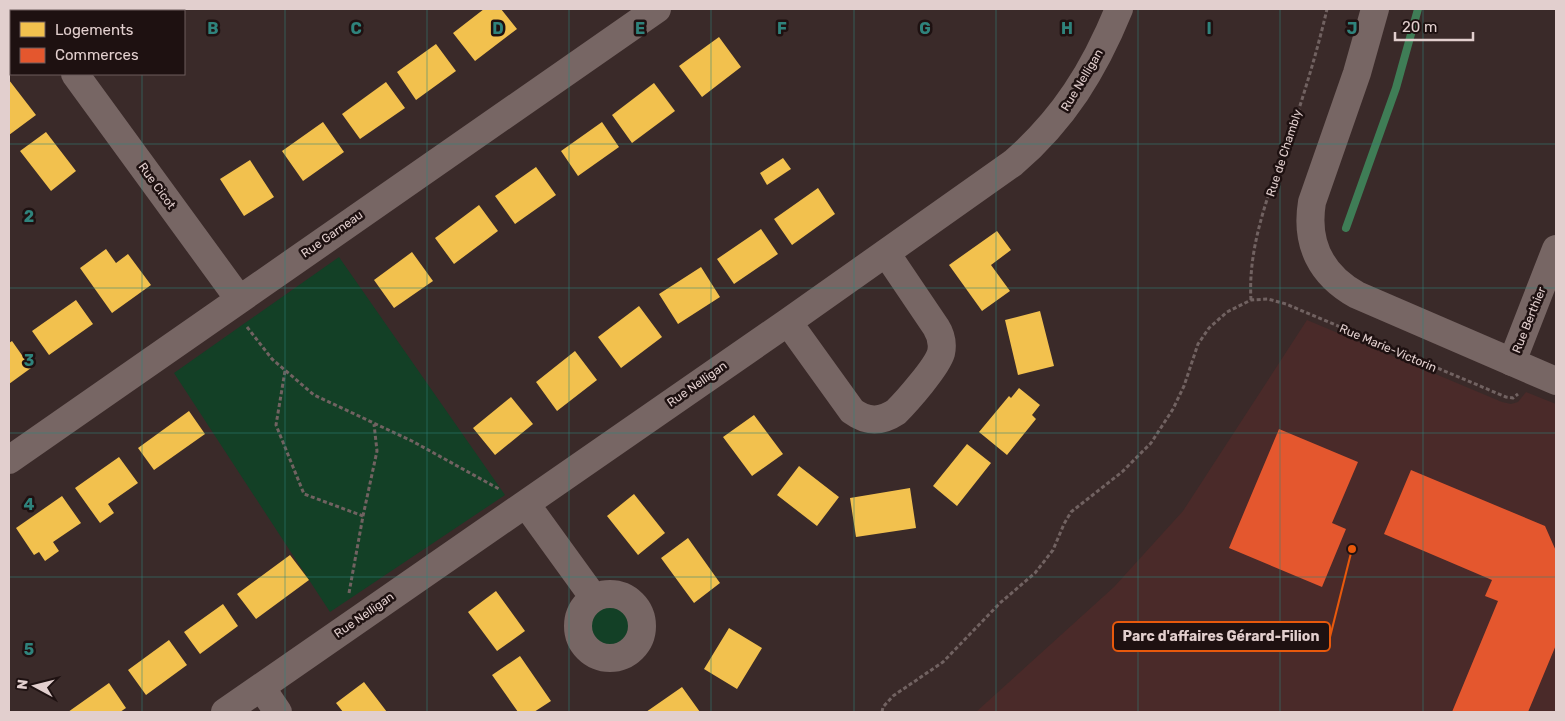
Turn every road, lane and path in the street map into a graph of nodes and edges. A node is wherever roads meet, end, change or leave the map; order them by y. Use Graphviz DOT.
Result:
graph roads {
  1 [pos="657,9"];
  2 [pos="1119,9"];
  3 [pos="1327,9"];
  4 [pos="1375,9"];
  5 [pos="76,75"];
  6 [pos="1556,249"];
  7 [pos="886,253"];
  8 [pos="1251,300"];
  9 [pos="234,302"];
  10 [pos="788,322"];
  11 [pos="1512,362"];
  12 [pos="286,370"];
  13 [pos="1556,381"];
  14 [pos="1522,390"];
  15 [pos="374,424"];
  16 [pos="9,460"];
  17 [pos="526,504"];
  18 [pos="363,516"];
  19 [pos="594,598"];
  20 [pos="343,630"];
  21 [pos="260,687"];
  22 [pos="225,712"];
  23 [pos="278,712"];
  24 [pos="882,712"];
  1 -- 9 [label="street, Rue Garneau"];
  2 -- 7 [label="street, Rue Nelligan"];
  3 -- 8 [label="path, Rue de Chambly"];
  4 -- 11 [label="street"];
  5 -- 9 [label="street, Rue Cicot"];
  6 -- 11 [label="street, Rue Berthier"];
  7 -- 10 [label="street, Rue Nelligan"];
  7 -- 10 [label="street"];
  8 -- 14 [label="path, Rue Marie-Victorin"];
  8 -- 24 [label="path"];
  9 -- 12 [label="path"];
  9 -- 16 [label="street, Rue Garneau"];
  10 -- 17 [label="street, Rue Nelligan"];
  11 -- 13 [label="street"];
  12 -- 15 [label="path"];
  12 -- 18 [label="path"];
  15 -- 17 [label="path"];
  15 -- 18 [label="path"];
  17 -- 19 [label="street"];
  17 -- 20 [label="street, Rue Nelligan"];
  18 -- 20 [label="path"];
  20 -- 21 [label="street, Rue Nelligan"];
  21 -- 22 [label="street, Rue Nelligan"];
  21 -- 23 [label="street"];
}
